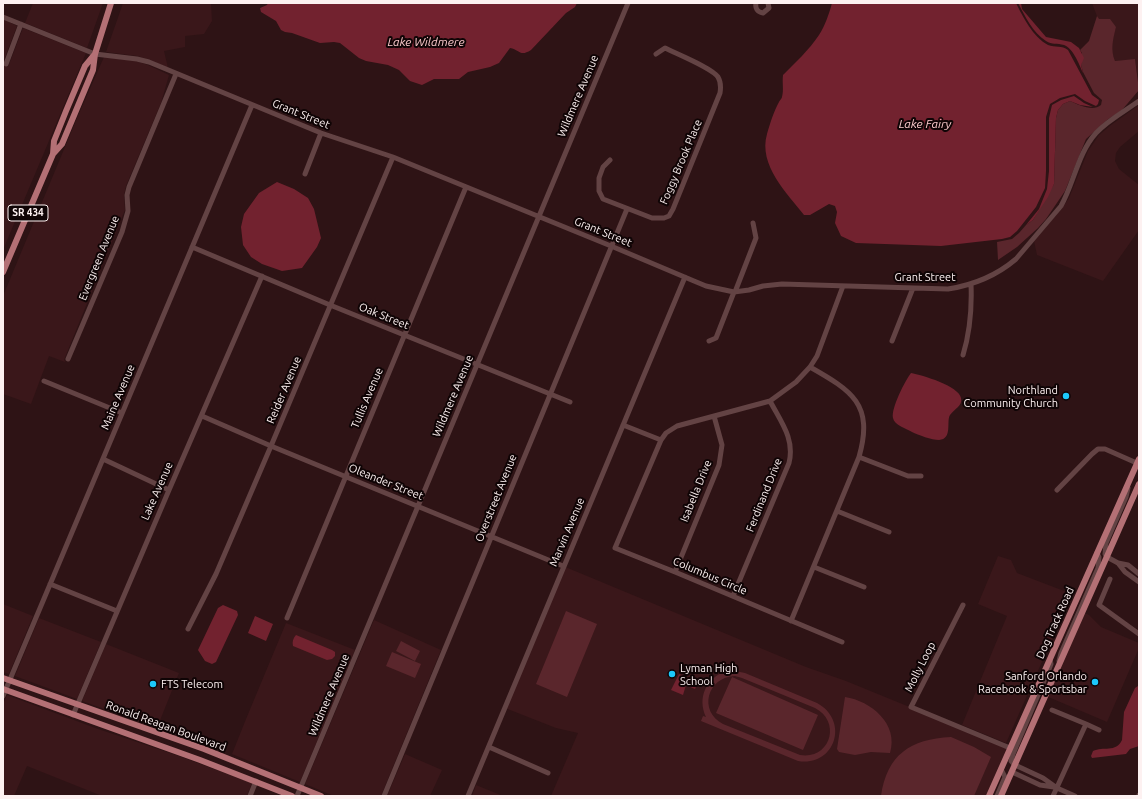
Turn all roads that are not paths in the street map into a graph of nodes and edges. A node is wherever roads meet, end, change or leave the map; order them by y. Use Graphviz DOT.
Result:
graph roads {
  1 [pos="112,3"];
  2 [pos="628,3"];
  3 [pos="756,3"];
  4 [pos="768,3"];
  5 [pos="3,17"];
  6 [pos="21,24"];
  7 [pos="95,54"];
  8 [pos="656,54"];
  9 [pos="6,64"];
  10 [pos="176,74"];
  11 [pos="1139,101"];
  12 [pos="252,105"];
  13 [pos="321,133"];
  14 [pos="53,154"];
  15 [pos="393,157"];
  16 [pos="610,160"];
  17 [pos="304,174"];
  18 [pos="466,187"];
  19 [pos="627,208"];
  20 [pos="538,217"];
  21 [pos="752,223"];
  22 [pos="611,246"];
  23 [pos="192,247"];
  24 [pos="3,272"];
  25 [pos="262,276"];
  26 [pos="684,277"];
  27 [pos="971,284"];
  28 [pos="843,286"];
  29 [pos="913,288"];
  30 [pos="734,292"];
  31 [pos="330,305"];
  32 [pos="404,335"];
  33 [pos="708,341"];
  34 [pos="892,341"];
  35 [pos="963,355"];
  36 [pos="68,359"];
  37 [pos="477,364"];
  38 [pos="810,367"];
  39 [pos="44,381"];
  40 [pos="550,393"];
  41 [pos="770,401"];
  42 [pos="570,402"];
  43 [pos="122,413"];
  44 [pos="202,416"];
  45 [pos="714,416"];
  46 [pos="623,425"];
  47 [pos="661,440"];
  48 [pos="271,446"];
  49 [pos="859,457"];
  50 [pos="103,459"];
  51 [pos="1138,462"];
  52 [pos="345,476"];
  53 [pos="921,476"];
  54 [pos="1129,481"];
  55 [pos="1139,484"];
  56 [pos="168,490"];
  57 [pos="1057,490"];
  58 [pos="418,506"];
  59 [pos="837,511"];
  60 [pos="889,532"];
  61 [pos="491,536"];
  62 [pos="1097,553"];
  63 [pos="1107,557"];
  64 [pos="1118,563"];
  65 [pos="563,566"];
  66 [pos="814,566"];
  67 [pos="675,572"];
  68 [pos="1138,573"];
  69 [pos="1132,578"];
  70 [pos="1110,579"];
  71 [pos="1139,582"];
  72 [pos="50,584"];
  73 [pos="864,586"];
  74 [pos="733,596"];
  75 [pos="963,605"];
  76 [pos="117,611"];
  77 [pos="287,618"];
  78 [pos="791,621"];
  79 [pos="188,629"];
  80 [pos="1139,634"];
  81 [pos="842,642"];
  82 [pos="1050,659"];
  83 [pos="1059,666"];
  84 [pos="3,678"];
  85 [pos="10,680"];
  86 [pos="4,692"];
  87 [pos="77,705"];
  88 [pos="1052,710"];
  89 [pos="73,715"];
  90 [pos="1086,724"];
  91 [pos="1099,730"];
  92 [pos="489,747"];
  93 [pos="1010,748"];
  94 [pos="1015,765"];
  95 [pos="1001,769"];
  96 [pos="1012,772"];
  97 [pos="548,773"];
  98 [pos="256,781"];
  99 [pos="301,788"];
  100 [pos="1057,788"];
  101 [pos="250,796"];
  102 [pos="292,796"];
  103 [pos="298,796"];
  104 [pos="321,796"];
  105 [pos="384,796"];
  106 [pos="468,796"];
  107 [pos="989,796"];
  108 [pos="997,796"];
  109 [pos="1001,796"];
  110 [pos="1053,796"];
  111 [pos="1075,796"];
  1 -- 7 [label="main road, SR 434"];
  2 -- 20 [label="street, Wildmere Avenue"];
  3 -- 4 [label="street"];
  5 -- 6 [label="street, Grant Street"];
  6 -- 7 [label="street, Grant Street"];
  6 -- 9 [label="street"];
  7 -- 10 [label="street, Grant Street"];
  7 -- 14 [label="main road, SR 434"];
  7 -- 14 [label="main road, SR 434"];
  8 -- 19 [label="street, Foggy Brook Place"];
  10 -- 12 [label="street, Grant Street"];
  10 -- 36 [label="street, Evergreen Avenue"];
  11 -- 27 [label="street, Grant Street"];
  12 -- 13 [label="street, Grant Street"];
  12 -- 23 [label="street, Maine Avenue"];
  13 -- 15 [label="street, Grant Street"];
  13 -- 17 [label="street"];
  14 -- 24 [label="main road, SR 434"];
  15 -- 18 [label="street, Grant Street"];
  15 -- 31 [label="street, Reider Avenue"];
  16 -- 19 [label="street, Foggy Brook Place"];
  18 -- 20 [label="street, Grant Street"];
  18 -- 32 [label="street, Tullis Avenue"];
  19 -- 22 [label="street, Overstreet Avenue"];
  20 -- 22 [label="street, Grant Street"];
  20 -- 37 [label="street, Wildmere Avenue"];
  21 -- 30 [label="street"];
  22 -- 26 [label="street, Grant Street"];
  22 -- 40 [label="street, Overstreet Avenue"];
  23 -- 25 [label="street, Oak Street"];
  23 -- 43 [label="street, Maine Avenue"];
  25 -- 31 [label="street, Oak Street"];
  25 -- 44 [label="street, Lake Avenue"];
  26 -- 30 [label="street, Grant Street"];
  26 -- 46 [label="street, Marvin Avenue"];
  27 -- 29 [label="street, Grant Street"];
  27 -- 35 [label="street"];
  28 -- 29 [label="street, Grant Street"];
  28 -- 30 [label="street, Grant Street"];
  28 -- 38 [label="street, Columbus Circle"];
  29 -- 34 [label="street"];
  30 -- 33 [label="street"];
  31 -- 32 [label="street, Oak Street"];
  31 -- 48 [label="street, Reider Avenue"];
  32 -- 37 [label="street, Oak Street"];
  32 -- 52 [label="street, Tullis Avenue"];
  37 -- 40 [label="street, Oak Street"];
  37 -- 58 [label="street, Wildmere Avenue"];
  38 -- 41 [label="street, Columbus Circle"];
  38 -- 49 [label="street"];
  39 -- 43 [label="street"];
  40 -- 42 [label="street, Oak Street"];
  40 -- 61 [label="street, Overstreet Avenue"];
  41 -- 45 [label="street, Columbus Circle"];
  41 -- 74 [label="street, Ferdinand Drive"];
  43 -- 50 [label="street, Maine Avenue"];
  44 -- 48 [label="street, Oleander Street"];
  44 -- 56 [label="street, Lake Avenue"];
  45 -- 47 [label="street, Columbus Circle"];
  45 -- 67 [label="street, Isabella Drive"];
  46 -- 47 [label="street"];
  46 -- 65 [label="street, Marvin Avenue"];
  47 -- 67 [label="street, Columbus Circle"];
  48 -- 52 [label="street, Oleander Street"];
  48 -- 79 [label="street, Reider Avenue"];
  49 -- 53 [label="street"];
  49 -- 59 [label="street"];
  50 -- 56 [label="street"];
  50 -- 72 [label="street, Maine Avenue"];
  51 -- 54 [label="main road, Dog Track Road"];
  51 -- 57 [label="street"];
  52 -- 58 [label="street, Oleander Street"];
  52 -- 77 [label="street, Tullis Avenue"];
  54 -- 62 [label="main road, Dog Track Road"];
  54 -- 63 [label="street"];
  55 -- 63 [label="main road, Dog Track Road"];
  56 -- 76 [label="street, Lake Avenue"];
  58 -- 61 [label="street, Oleander Street"];
  58 -- 99 [label="street, Wildmere Avenue"];
  59 -- 60 [label="street"];
  59 -- 66 [label="street"];
  61 -- 65 [label="street, Oleander Street"];
  61 -- 105 [label="street, Overstreet Avenue"];
  62 -- 82 [label="main road, Dog Track Road"];
  62 -- 83 [label="street"];
  63 -- 64 [label="street"];
  63 -- 83 [label="main road, Dog Track Road"];
  64 -- 68 [label="street"];
  64 -- 69 [label="street"];
  65 -- 92 [label="street, Marvin Avenue"];
  66 -- 73 [label="street"];
  66 -- 78 [label="street"];
  67 -- 74 [label="street, Columbus Circle"];
  68 -- 69 [label="street"];
  69 -- 71 [label="street"];
  70 -- 80 [label="street"];
  72 -- 76 [label="street"];
  72 -- 85 [label="street, Maine Avenue"];
  74 -- 78 [label="street, Columbus Circle"];
  75 -- 93 [label="street, Molly Loop"];
  76 -- 87 [label="street, Lake Avenue"];
  78 -- 81 [label="street, Columbus Circle"];
  82 -- 93 [label="main road, Dog Track Road"];
  82 -- 94 [label="street"];
  83 -- 94 [label="main road, Dog Track Road"];
  84 -- 85 [label="main road, Ronald Reagan Boulevard"];
  85 -- 86 [label="street, Maine Avenue"];
  85 -- 87 [label="main road, Ronald Reagan Boulevard"];
  86 -- 89 [label="main road, Ronald Reagan Boulevard"];
  87 -- 89 [label="street, Lake Avenue"];
  87 -- 99 [label="main road, Ronald Reagan Boulevard"];
  88 -- 90 [label="street"];
  89 -- 98 [label="main road, Ronald Reagan Boulevard"];
  90 -- 91 [label="street"];
  90 -- 100 [label="street"];
  92 -- 97 [label="street"];
  92 -- 106 [label="street, Marvin Avenue"];
  93 -- 95 [label="main road, Dog Track Road"];
  94 -- 96 [label="main road, Dog Track Road"];
  94 -- 100 [label="street"];
  95 -- 107 [label="main road, Dog Track Road"];
  95 -- 108 [label="street"];
  96 -- 100 [label="street"];
  96 -- 109 [label="main road, Dog Track Road"];
  98 -- 101 [label="street"];
  98 -- 102 [label="main road, Ronald Reagan Boulevard"];
  99 -- 103 [label="street, Wildmere Avenue"];
  99 -- 104 [label="main road, Ronald Reagan Boulevard"];
  100 -- 110 [label="street"];
  100 -- 111 [label="street"];
}
